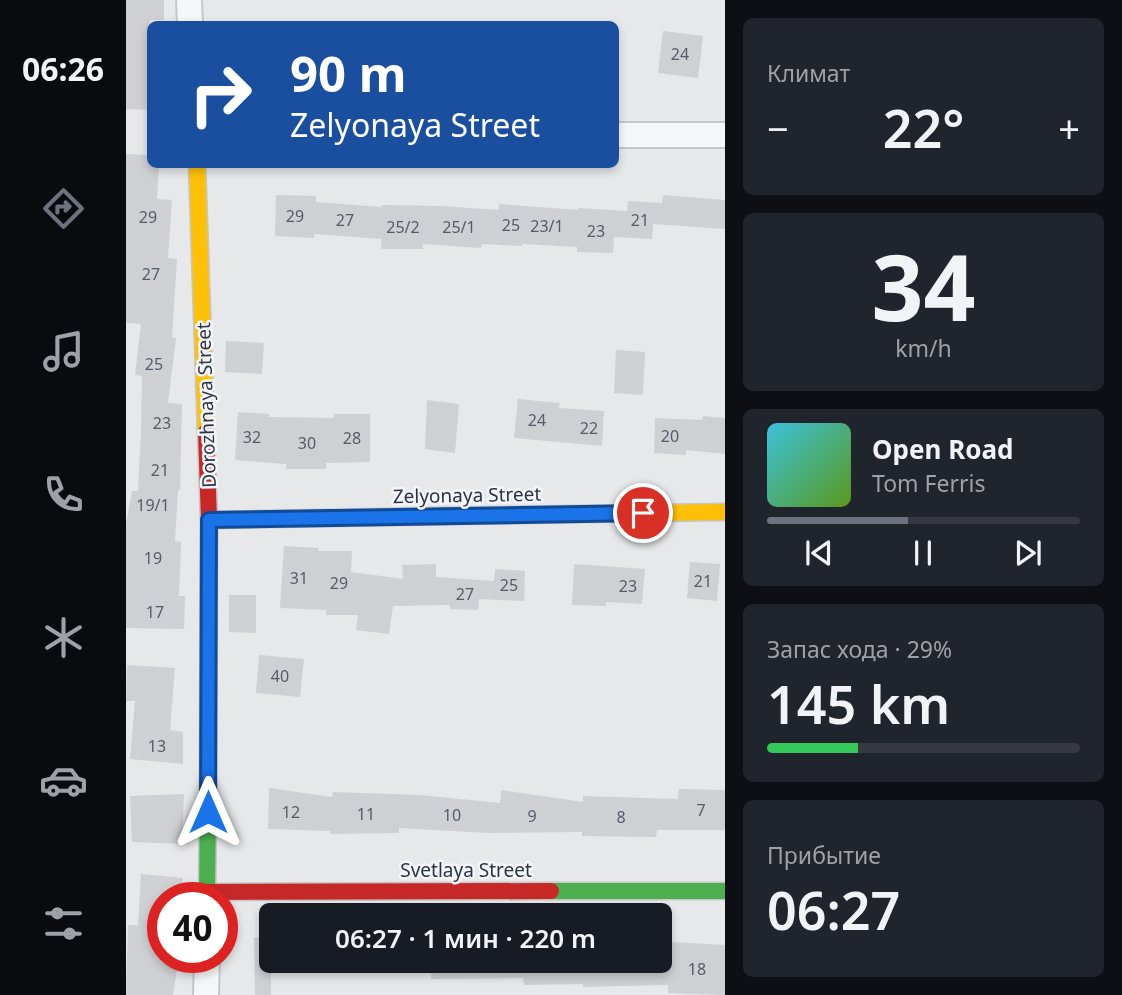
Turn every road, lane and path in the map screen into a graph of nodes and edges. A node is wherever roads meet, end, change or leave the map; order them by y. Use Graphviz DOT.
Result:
graph roads {
  1 [pos="189,0"];
  2 [pos="191,21"];
  3 [pos="619,135"];
  4 [pos="725,135"];
  5 [pos="197,168"];
  6 [pos="725,512"];
  7 [pos="209,520"];
  8 [pos="207,882"];
  9 [pos="725,891"];
  10 [pos="238,895"];
  11 [pos="207,973"];
  12 [pos="206,995"];
  1 -- 2 [label="street"];
  3 -- 4 [label="street"];
  5 -- 7 [label="street, Dorozhnaya Street"];
  6 -- 7 [label="street, Zelyonaya Street"];
  7 -- 8 [label="street, Dorozhnaya Street"];
  9 -- 10 [label="street, Svetlaya Street"];
  11 -- 12 [label="street"];
}
